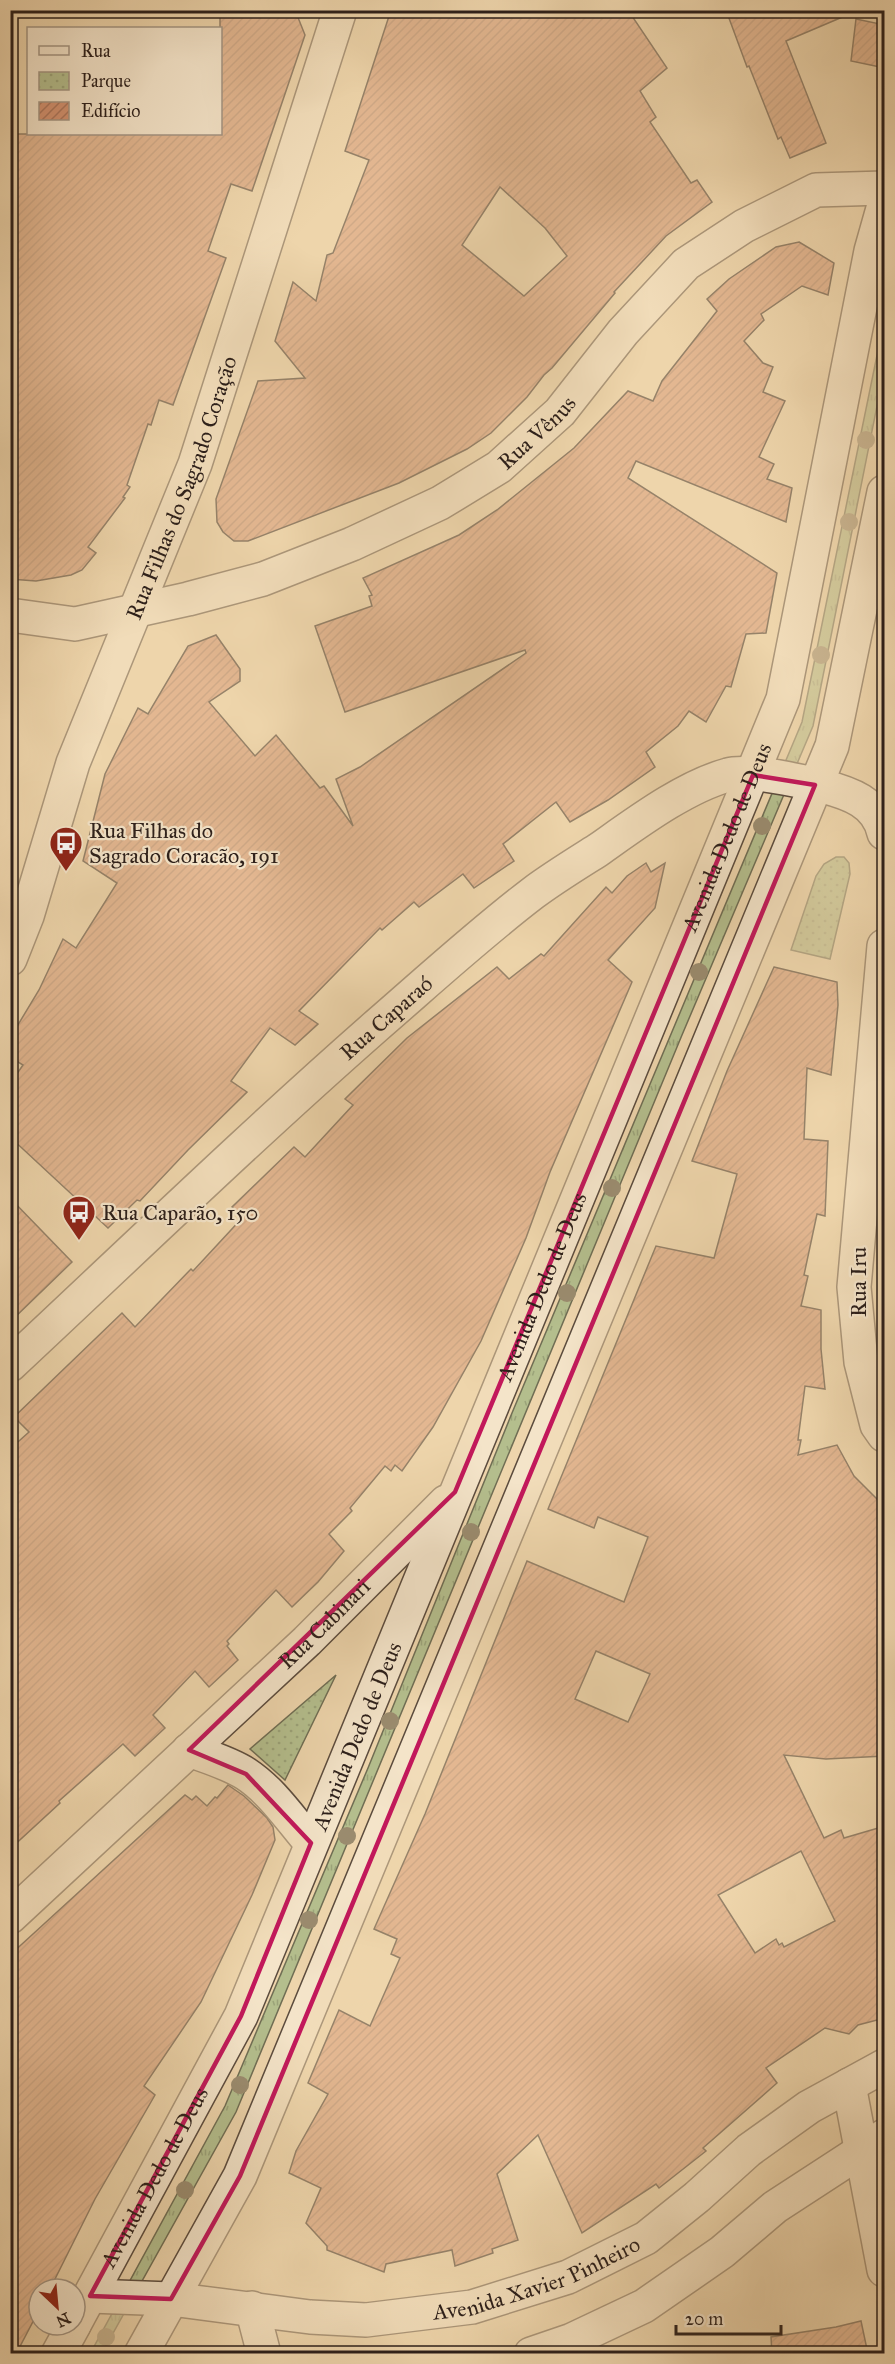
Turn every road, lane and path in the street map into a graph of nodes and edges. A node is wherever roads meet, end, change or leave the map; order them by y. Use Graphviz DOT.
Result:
graph roads {
  1 [pos="340,10"];
  2 [pos="885,188"];
  3 [pos="885,205"];
  4 [pos="885,492"];
  5 [pos="135,612"];
  6 [pos="10,615"];
  7 [pos="753,775"];
  8 [pos="815,784"];
  9 [pos="885,833"];
  10 [pos="885,946"];
  11 [pos="10,958"];
  12 [pos="10,1365"];
  13 [pos="885,1435"];
  14 [pos="455,1492"];
  15 [pos="189,1750"];
  16 [pos="311,1843"];
  17 [pos="10,1917"];
  18 [pos="885,2066"];
  19 [pos="849,2085"];
  20 [pos="873,2144"];
  21 [pos="885,2271"];
  22 [pos="171,2299"];
  23 [pos="87,2302"];
  24 [pos="252,2308"];
  25 [pos="87,2314"];
  26 [pos="68,2337"];
  27 [pos="58,2354"];
  28 [pos="141,2354"];
  29 [pos="264,2354"];
  30 [pos="531,2354"];
  1 -- 5 [label="street, Rua Filhas do Sagrado Coração"];
  2 -- 5 [label="street, Rua Vênus"];
  3 -- 7 [label="street, Avenida Dedo de Deus"];
  4 -- 8 [label="street"];
  5 -- 6 [label="street, Rua Vênus"];
  5 -- 11 [label="street, Rua Filhas do Sagrado Coração"];
  7 -- 8 [label="street, Rua Caparaó"];
  7 -- 12 [label="street, Rua Caparaó"];
  7 -- 14 [label="street, Avenida Dedo de Deus"];
  8 -- 9 [label="street"];
  8 -- 22 [label="street"];
  10 -- 13 [label="street, Rua Iru"];
  14 -- 15 [label="street, Rua Cabinari"];
  14 -- 16 [label="street, Avenida Dedo de Deus"];
  15 -- 16 [label="street"];
  15 -- 17 [label="street, Rua Cabinari"];
  16 -- 23 [label="street, Avenida Dedo de Deus"];
  18 -- 19 [label="street, Avenida Xavier Pinheiro"];
  19 -- 20 [label="street"];
  19 -- 24 [label="street, Avenida Xavier Pinheiro"];
  20 -- 21 [label="street"];
  20 -- 30 [label="street"];
  22 -- 24 [label="street, Avenida Xavier Pinheiro"];
  22 -- 25 [label="street, Avenida Xavier Pinheiro"];
  22 -- 28 [label="street"];
  24 -- 29 [label="street"];
  26 -- 27 [label="street, Avenida Dedo de Deus"];
}
